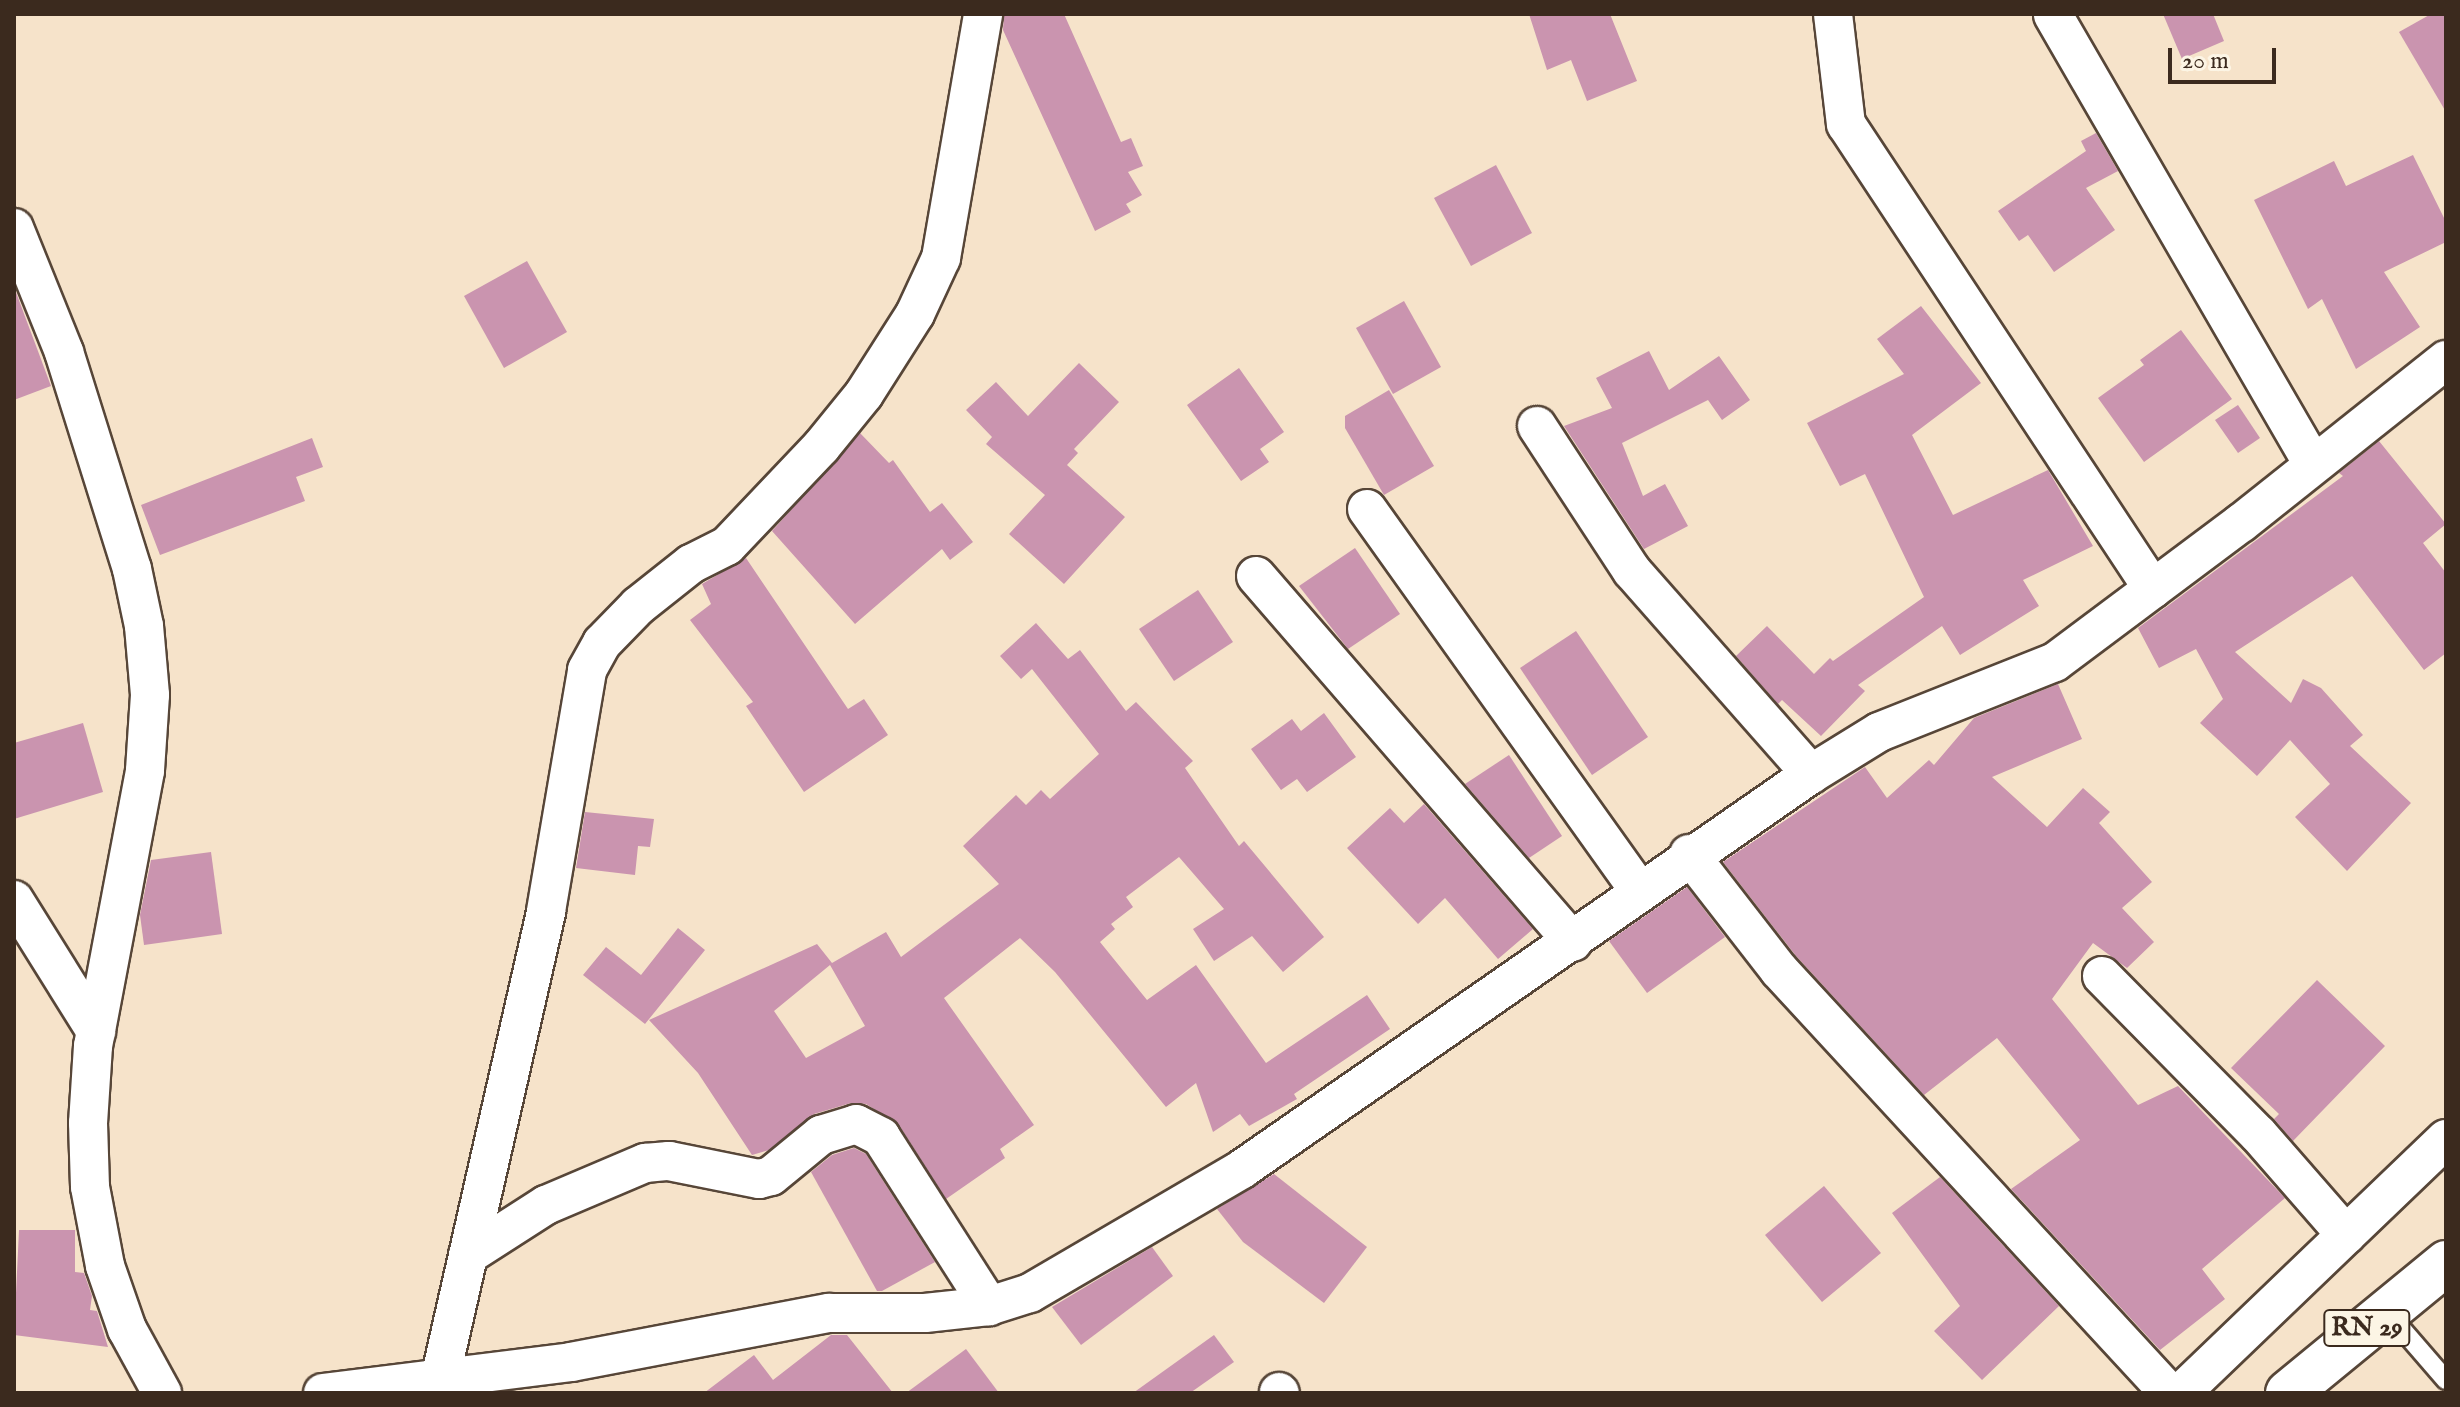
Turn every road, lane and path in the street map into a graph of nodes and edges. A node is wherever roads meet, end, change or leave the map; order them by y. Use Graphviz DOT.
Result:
graph roads {
  1 [pos="983,14"];
  2 [pos="1833,14"];
  3 [pos="2053,15"];
  4 [pos="14,228"];
  5 [pos="2446,360"];
  6 [pos="1537,426"];
  7 [pos="2313,464"];
  8 [pos="1367,509"];
  9 [pos="1256,576"];
  10 [pos="2153,589"];
  11 [pos="1811,774"];
  12 [pos="1689,854"];
  13 [pos="1639,890"];
  14 [pos="14,900"];
  15 [pos="1573,942"];
  16 [pos="2102,976"];
  17 [pos="96,1031"];
  18 [pos="2446,1139"];
  19 [pos="2346,1235"];
  20 [pos="468,1255"];
  21 [pos="2446,1263"];
  22 [pos="989,1306"];
  23 [pos="2387,1312"];
  24 [pos="440,1379"];
  25 [pos="2446,1380"];
  26 [pos="162,1393"];
  27 [pos="323,1393"];
  28 [pos="2169,1393"];
  29 [pos="2181,1393"];
  30 [pos="2288,1393"];
  1 -- 20 [label="street"];
  2 -- 10 [label="street"];
  3 -- 7 [label="street"];
  4 -- 17 [label="street"];
  5 -- 7 [label="street"];
  6 -- 11 [label="street"];
  7 -- 10 [label="street"];
  8 -- 13 [label="street"];
  9 -- 15 [label="street"];
  10 -- 11 [label="street"];
  11 -- 12 [label="street"];
  12 -- 13 [label="street"];
  12 -- 28 [label="street"];
  13 -- 15 [label="street"];
  14 -- 17 [label="street"];
  15 -- 22 [label="street"];
  16 -- 19 [label="street"];
  17 -- 26 [label="street"];
  18 -- 19 [label="street"];
  19 -- 29 [label="street"];
  20 -- 22 [label="street"];
  20 -- 24 [label="street"];
  21 -- 23 [label="main road, RN 29"];
  22 -- 24 [label="street"];
  23 -- 25 [label="lane"];
  23 -- 30 [label="main road, RN 29"];
  24 -- 27 [label="street"];
}
